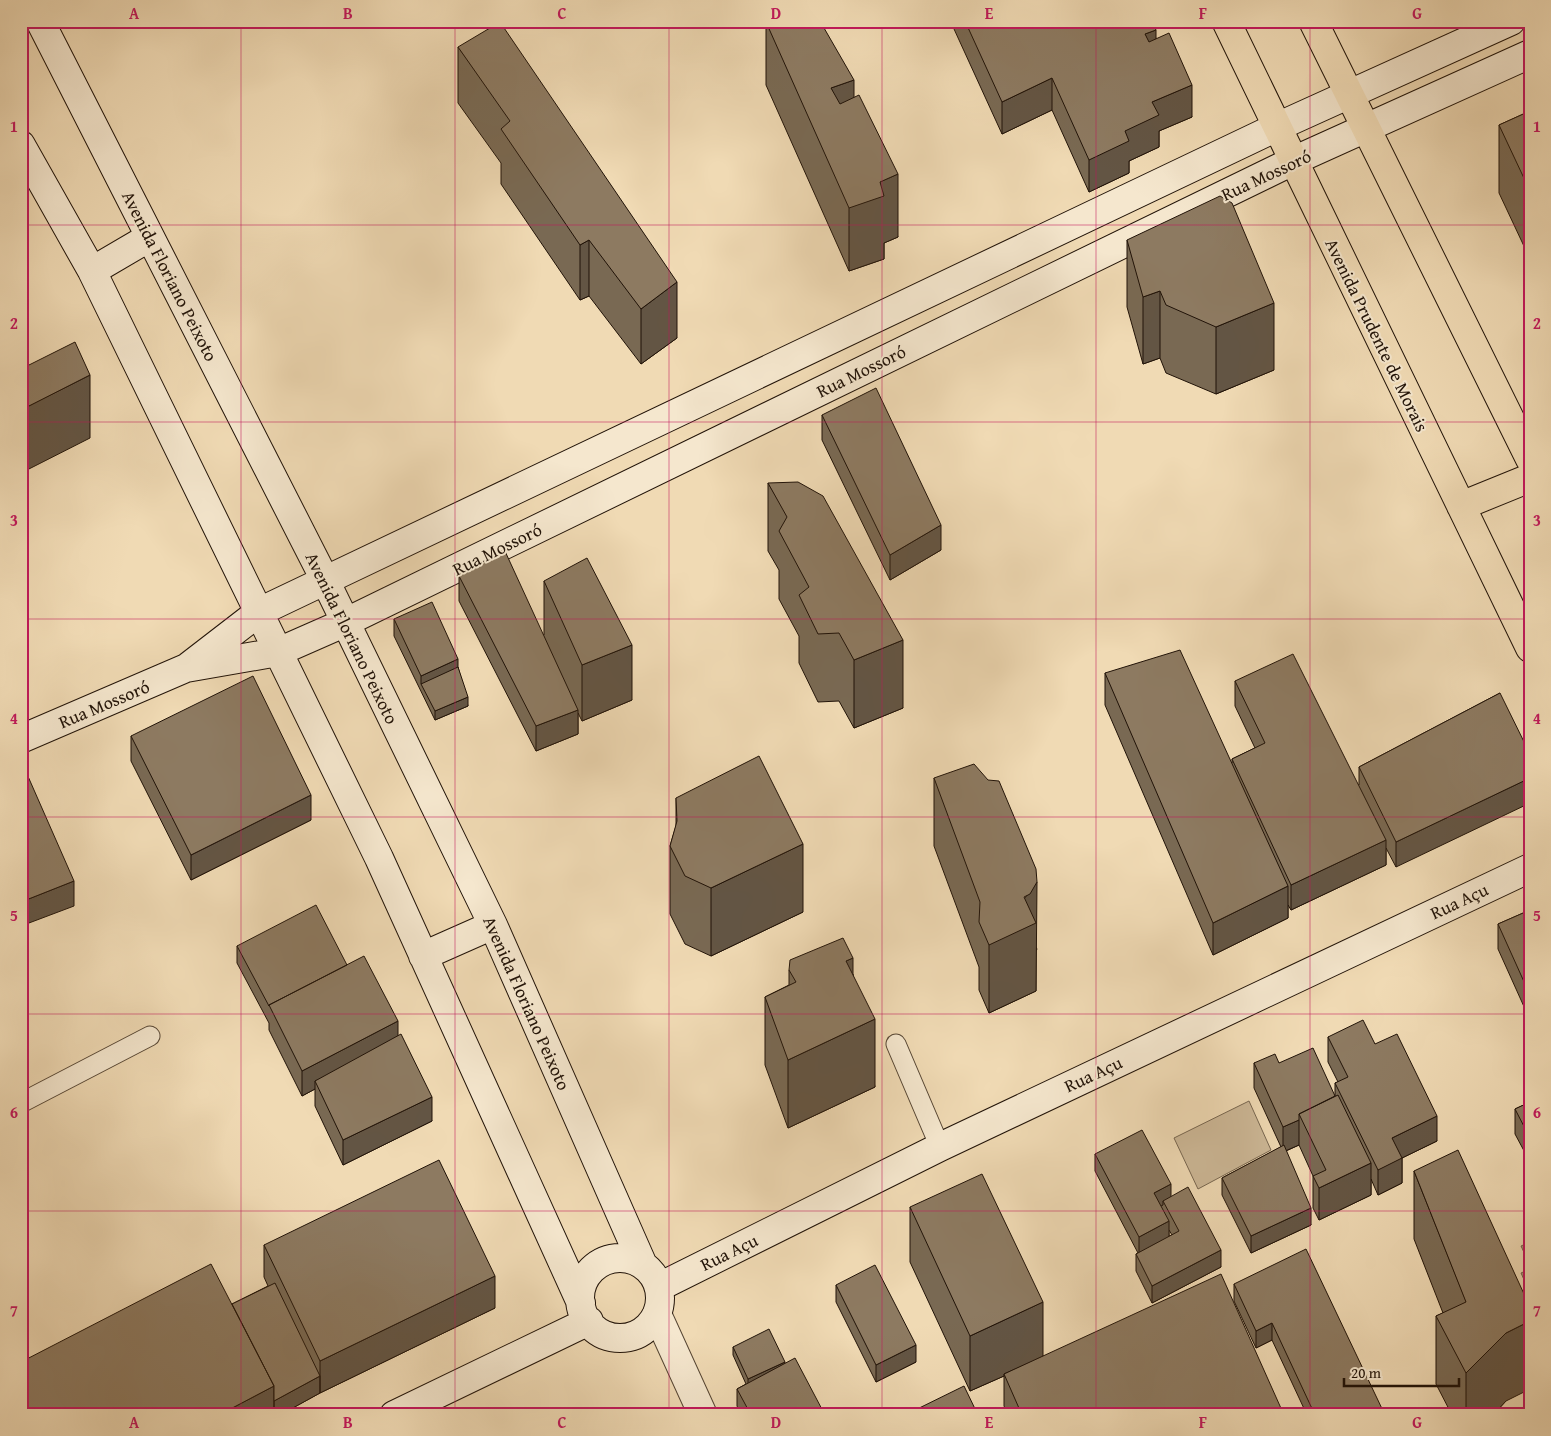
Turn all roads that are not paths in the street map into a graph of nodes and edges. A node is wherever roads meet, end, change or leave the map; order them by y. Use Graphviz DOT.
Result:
graph roads {
  1 [pos="40,21"];
  2 [pos="1226,21"];
  3 [pos="1313,21"];
  4 [pos="1511,21"];
  5 [pos="1530,54"];
  6 [pos="1350,95"];
  7 [pos="1277,127"];
  8 [pos="1367,129"];
  9 [pos="21,144"];
  10 [pos="1293,161"];
  11 [pos="150,237"];
  12 [pos="92,271"];
  13 [pos="1530,458"];
  14 [pos="1530,478"];
  15 [pos="1460,506"];
  16 [pos="325,580"];
  17 [pos="259,612"];
  18 [pos="344,623"];
  19 [pos="1530,648"];
  20 [pos="278,652"];
  21 [pos="186,668"];
  22 [pos="21,739"];
  23 [pos="1530,868"];
  24 [pos="493,925"];
  25 [pos="423,956"];
  26 [pos="150,1036"];
  27 [pos="896,1044"];
  28 [pos="21,1103"];
  29 [pos="940,1147"];
  30 [pos="643,1265"];
  31 [pos="659,1287"];
  32 [pos="585,1312"];
  33 [pos="656,1314"];
  34 [pos="394,1415"];
  35 [pos="703,1415"];
  1 -- 11 [label="street, Avenida Floriano Peixoto"];
  2 -- 7 [label="main road, Avenida Prudente de Morais"];
  3 -- 6 [label="main road"];
  4 -- 6 [label="street, Rua Mossoró"];
  5 -- 8 [label="street, Rua Mossoró"];
  6 -- 7 [label="street, Rua Mossoró"];
  6 -- 8 [label="main road"];
  7 -- 10 [label="main road, Avenida Prudente de Morais"];
  7 -- 16 [label="street, Rua Mossoró"];
  8 -- 10 [label="street, Rua Mossoró"];
  8 -- 13 [label="main road"];
  9 -- 12 [label="street"];
  10 -- 15 [label="main road, Avenida Prudente de Morais"];
  10 -- 18 [label="street, Rua Mossoró"];
  11 -- 12 [label="street"];
  11 -- 16 [label="street, Avenida Floriano Peixoto"];
  12 -- 17 [label="street"];
  14 -- 15 [label="main road"];
  15 -- 19 [label="main road, Avenida Prudente de Morais"];
  16 -- 17 [label="street, Rua Mossoró"];
  16 -- 18 [label="street, Avenida Floriano Peixoto"];
  17 -- 20 [label="street"];
  17 -- 21 [label="street, Rua Mossoró"];
  18 -- 20 [label="street, Rua Mossoró"];
  18 -- 24 [label="street, Avenida Floriano Peixoto"];
  20 -- 21 [label="street, Rua Mossoró"];
  20 -- 25 [label="street"];
  21 -- 22 [label="street, Rua Mossoró"];
  23 -- 29 [label="street, Rua Açu"];
  24 -- 25 [label="street"];
  24 -- 30 [label="street, Avenida Floriano Peixoto"];
  25 -- 32 [label="street"];
  26 -- 28 [label="lane"];
  27 -- 29 [label="lane"];
  29 -- 31 [label="street, Rua Açu"];
  30 -- 31 [label="street"];
  30 -- 32 [label="street"];
  31 -- 33 [label="street"];
  32 -- 33 [label="street"];
  32 -- 34 [label="street"];
  33 -- 35 [label="street"];
}
